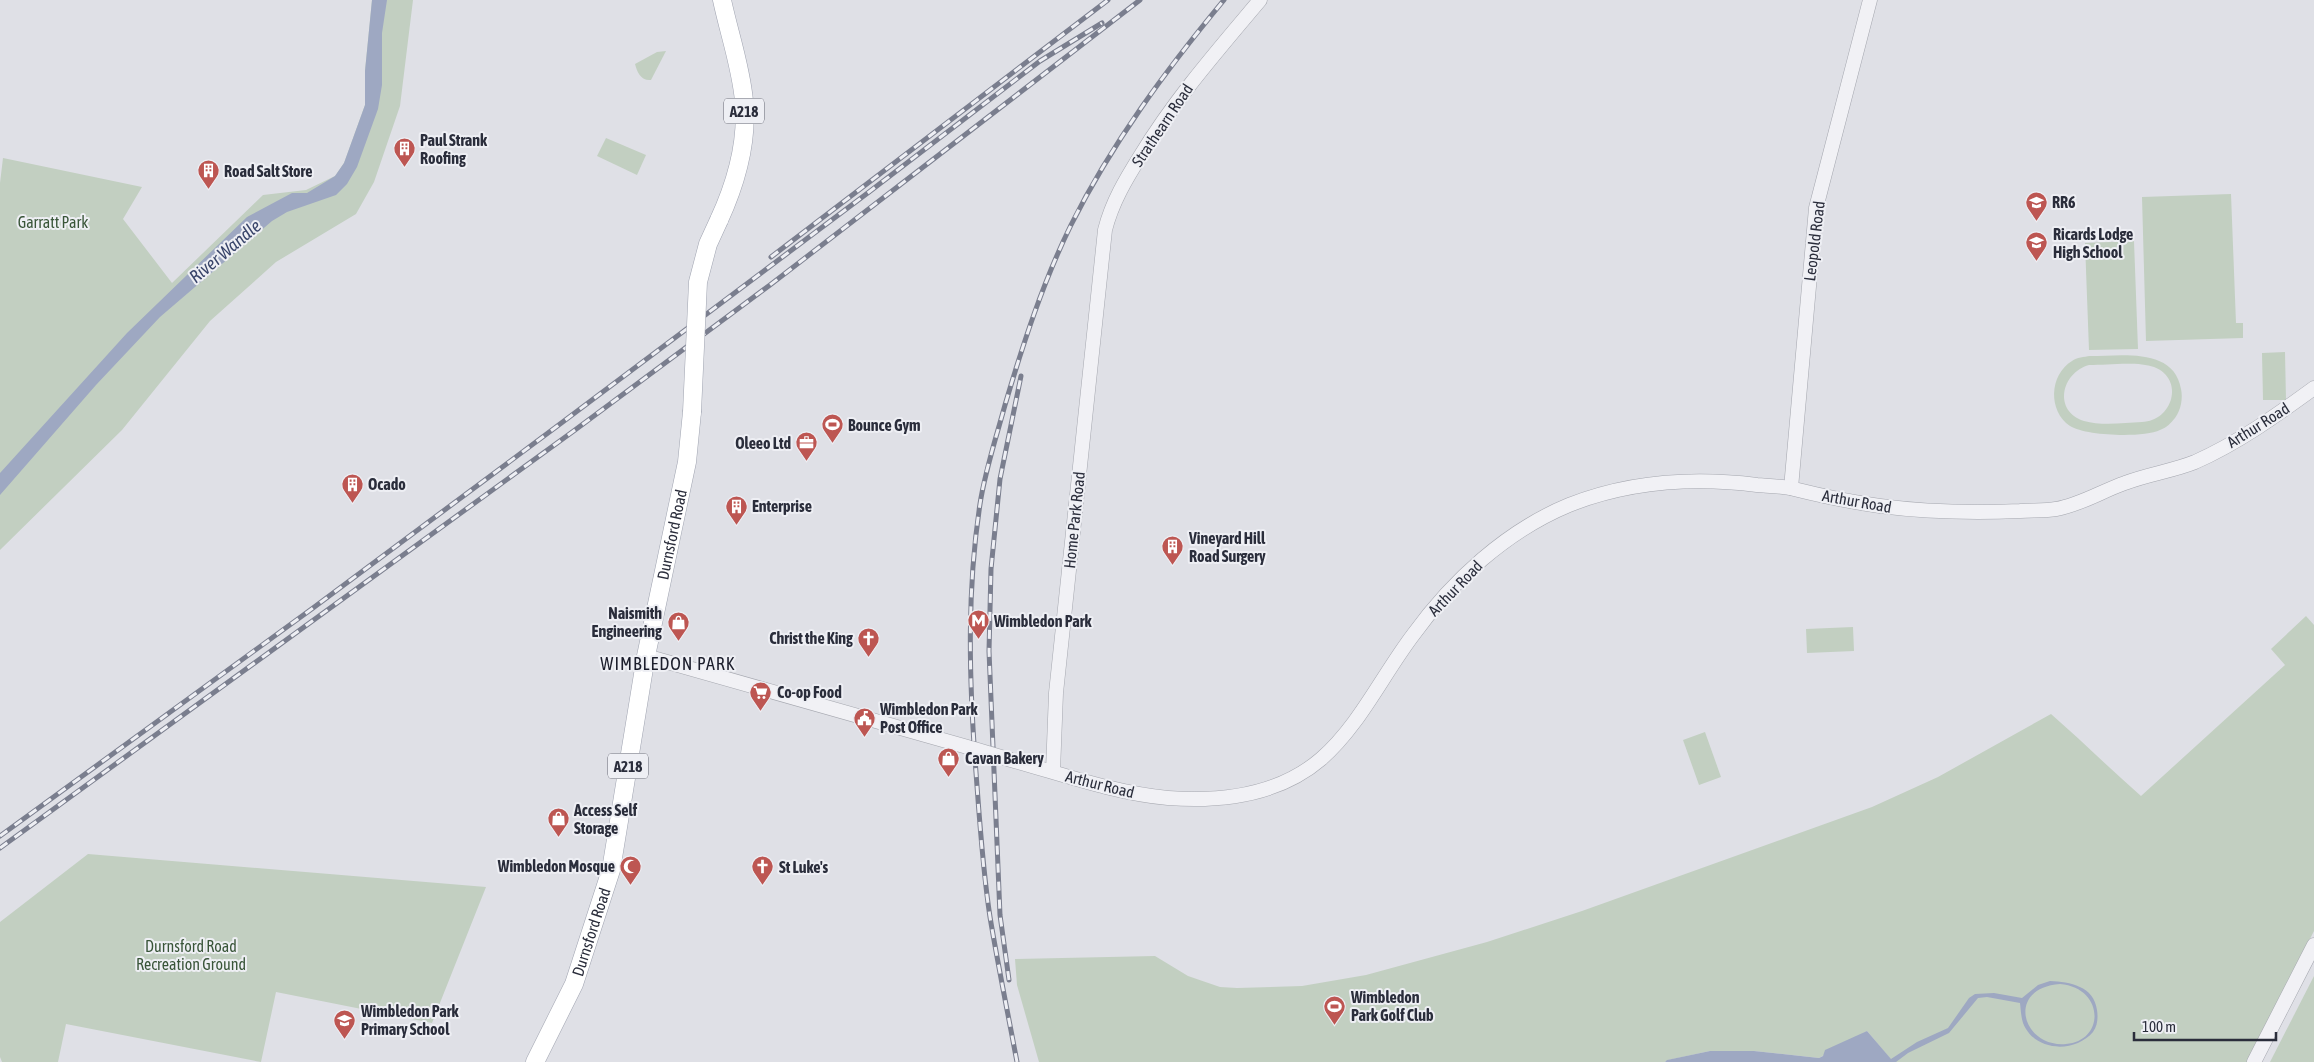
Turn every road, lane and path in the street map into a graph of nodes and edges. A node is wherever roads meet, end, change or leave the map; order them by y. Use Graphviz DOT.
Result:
graph roads {
  1 [pos="722,0"];
  2 [pos="1260,0"];
  3 [pos="1870,0"];
  4 [pos="1102,269"];
  5 [pos="2314,388"];
  6 [pos="1791,488"];
  7 [pos="646,656"];
  8 [pos="1053,771"];
  9 [pos="2314,945"];
  10 [pos="535,1062"];
  11 [pos="2254,1062"];
  1 -- 7 [label="main road, Durnsford Road / A218, bridge"];
  2 -- 4 [label="street, Strathearn Road"];
  3 -- 6 [label="street, Leopold Road"];
  4 -- 8 [label="street, Home Park Road"];
  5 -- 6 [label="street, Arthur Road"];
  6 -- 8 [label="street, Arthur Road"];
  7 -- 8 [label="street, Arthur Road, bridge"];
  7 -- 10 [label="main road, Durnsford Road / A218"];
  9 -- 11 [label="street"];
}
